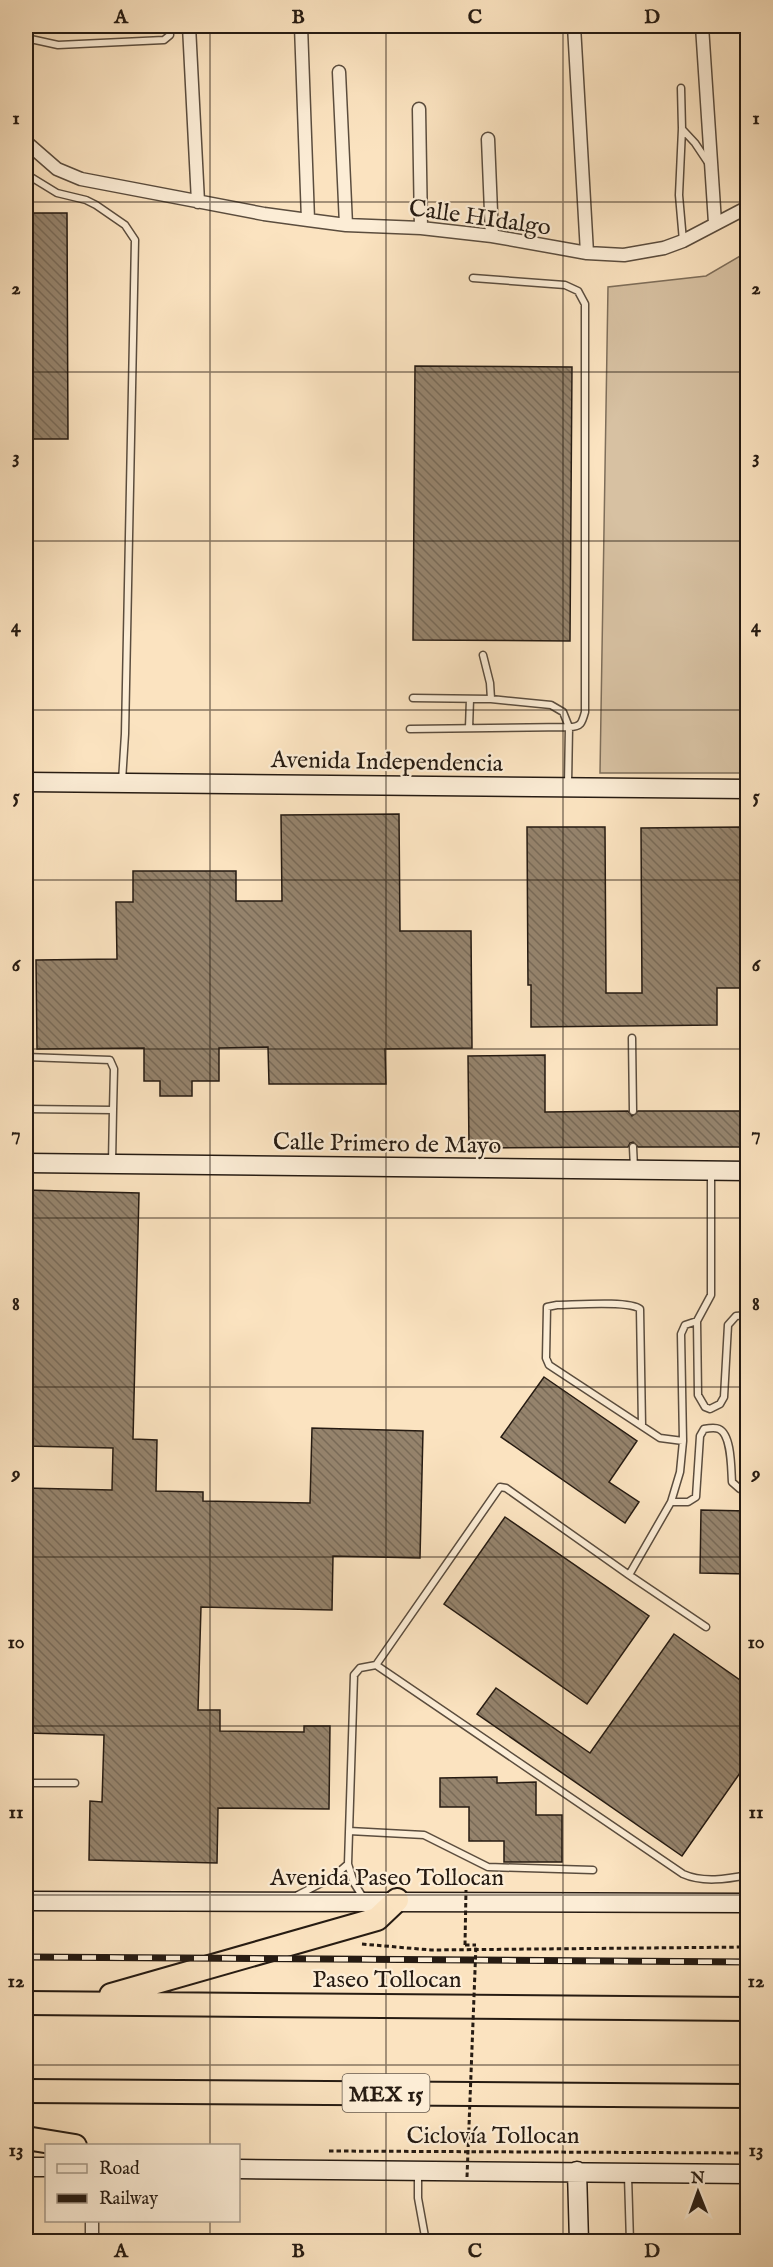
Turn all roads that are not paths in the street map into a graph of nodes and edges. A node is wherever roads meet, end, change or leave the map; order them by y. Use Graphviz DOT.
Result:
graph roads {
  1 [pos="169,26"];
  2 [pos="189,26"];
  3 [pos="301,26"];
  4 [pos="574,26"];
  5 [pos="702,26"];
  6 [pos="26,38"];
  7 [pos="339,72"];
  8 [pos="681,88"];
  9 [pos="419,109"];
  10 [pos="682,129"];
  11 [pos="488,139"];
  12 [pos="26,142"];
  13 [pos="711,167"];
  14 [pos="26,174"];
  15 [pos="198,202"];
  16 [pos="747,207"];
  17 [pos="308,220"];
  18 [pos="715,223"];
  19 [pos="346,225"];
  20 [pos="421,228"];
  21 [pos="492,236"];
  22 [pos="683,241"];
  23 [pos="587,253"];
  24 [pos="473,278"];
  25 [pos="483,656"];
  26 [pos="413,698"];
  27 [pos="470,699"];
  28 [pos="491,699"];
  29 [pos="569,727"];
  30 [pos="469,728"];
  31 [pos="410,729"];
  32 [pos="26,782"];
  33 [pos="122,782"];
  34 [pos="568,787"];
  35 [pos="747,789"];
  36 [pos="26,828"];
  37 [pos="26,912"];
  38 [pos="632,1038"];
  39 [pos="26,1057"];
  40 [pos="26,1109"];
  41 [pos="112,1110"];
  42 [pos="633,1112"];
  43 [pos="633,1147"];
  44 [pos="26,1163"];
  45 [pos="112,1164"];
  46 [pos="634,1169"];
  47 [pos="711,1170"];
  48 [pos="747,1171"];
  49 [pos="747,1316"];
  50 [pos="697,1321"];
  51 [pos="642,1426"];
  52 [pos="683,1441"];
  53 [pos="747,1489"];
  54 [pos="671,1502"];
  55 [pos="629,1575"];
  56 [pos="706,1627"];
  57 [pos="376,1665"];
  58 [pos="75,1782"];
  59 [pos="26,1783"];
  60 [pos="349,1831"];
  61 [pos="348,1864"];
  62 [pos="593,1870"];
  63 [pos="747,1875"];
  64 [pos="397,1900"];
  65 [pos="26,1901"];
  66 [pos="285,1901"];
  67 [pos="366,1901"];
  68 [pos="747,1903"];
  69 [pos="26,2003"];
  70 [pos="75,2004"];
  71 [pos="747,2009"];
  72 [pos="26,2091"];
  73 [pos="747,2096"];
  74 [pos="26,2138"];
  75 [pos="68,2144"];
  76 [pos="26,2167"];
  77 [pos="45,2167"];
  78 [pos="240,2169"];
  79 [pos="418,2170"];
  80 [pos="577,2171"];
  81 [pos="627,2172"];
  82 [pos="747,2174"];
  83 [pos="92,2222"];
  84 [pos="92,2241"];
  85 [pos="426,2241"];
  86 [pos="579,2241"];
  87 [pos="630,2241"];
  1 -- 6 [label="lane"];
  2 -- 15 [label="street"];
  3 -- 17 [label="street"];
  4 -- 23 [label="street"];
  5 -- 13 [label="street"];
  7 -- 19 [label="street"];
  8 -- 10 [label="lane"];
  9 -- 20 [label="street"];
  10 -- 13 [label="lane"];
  10 -- 22 [label="lane"];
  11 -- 21 [label="street"];
  12 -- 15 [label="street"];
  13 -- 18 [label="street"];
  14 -- 33 [label="lane"];
  15 -- 17 [label="street, Calle HIdalgo"];
  16 -- 18 [label="street, Calle HIdalgo"];
  17 -- 19 [label="street, Calle HIdalgo"];
  18 -- 22 [label="street, Calle HIdalgo"];
  19 -- 20 [label="street, Calle HIdalgo"];
  20 -- 21 [label="street, Calle HIdalgo"];
  21 -- 23 [label="street, Calle HIdalgo"];
  22 -- 23 [label="street, Calle HIdalgo"];
  24 -- 29 [label="lane"];
  25 -- 28 [label="lane"];
  26 -- 27 [label="lane"];
  27 -- 28 [label="lane"];
  27 -- 30 [label="lane"];
  28 -- 29 [label="lane"];
  29 -- 30 [label="lane"];
  29 -- 34 [label="lane"];
  30 -- 31 [label="lane"];
  32 -- 33 [label="main road, Avenida Independencia"];
  33 -- 34 [label="main road, Avenida Independencia"];
  34 -- 35 [label="main road, Avenida Independencia"];
  36 -- 37 [label="lane"];
  38 -- 42 [label="lane"];
  39 -- 41 [label="lane"];
  40 -- 41 [label="lane"];
  41 -- 45 [label="lane"];
  43 -- 46 [label="lane"];
  44 -- 45 [label="main road, Calle Primero de Mayo"];
  45 -- 46 [label="main road, Calle Primero de Mayo"];
  46 -- 47 [label="main road, Calle Primero de Mayo"];
  47 -- 48 [label="main road, Calle Primero de Mayo"];
  47 -- 50 [label="lane"];
  49 -- 50 [label="lane"];
  50 -- 52 [label="lane"];
  51 -- 51 [label="lane"];
  51 -- 52 [label="lane"];
  52 -- 54 [label="lane"];
  53 -- 54 [label="lane"];
  54 -- 55 [label="lane"];
  55 -- 56 [label="lane"];
  55 -- 57 [label="lane"];
  57 -- 60 [label="lane"];
  57 -- 63 [label="lane"];
  58 -- 59 [label="lane"];
  60 -- 61 [label="lane"];
  60 -- 62 [label="lane"];
  61 -- 66 [label="lane"];
  61 -- 67 [label="lane"];
  64 -- 67 [label="main road, Avenida Paseo Tollocan"];
  64 -- 68 [label="main road, Avenida Paseo Tollocan"];
  64 -- 70 [label="highway"];
  65 -- 66 [label="main road, Avenida Paseo Tollocan"];
  66 -- 67 [label="main road, Avenida Paseo Tollocan"];
  69 -- 70 [label="highway, Paseo Tollocan"];
  70 -- 71 [label="highway, Paseo Tollocan"];
  72 -- 73 [label="highway, MEX 15"];
  74 -- 75 [label="highway"];
  76 -- 77 [label="main road"];
  78 -- 79 [label="main road"];
  79 -- 80 [label="main road"];
  79 -- 85 [label="lane"];
  80 -- 81 [label="main road"];
  80 -- 86 [label="main road"];
  81 -- 82 [label="main road"];
  81 -- 87 [label="lane"];
  83 -- 84 [label="street"];
}
